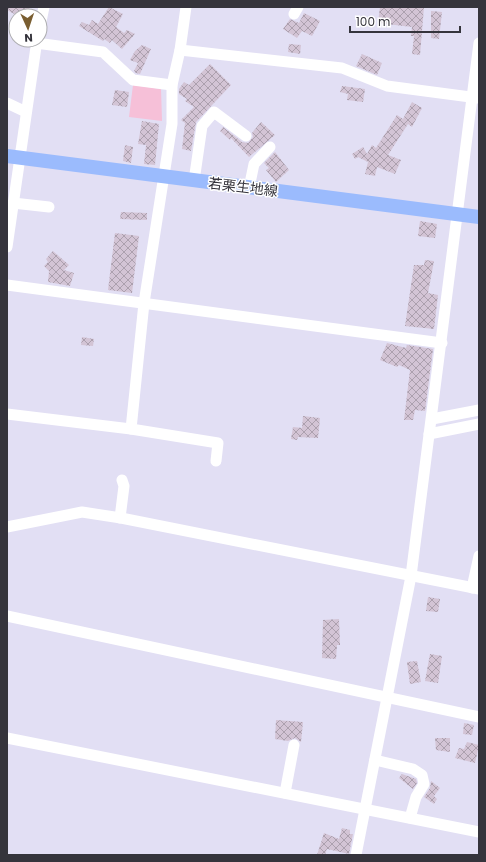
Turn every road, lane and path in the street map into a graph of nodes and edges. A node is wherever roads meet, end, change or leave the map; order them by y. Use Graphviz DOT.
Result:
graph roads {
  1 [pos="186,7"];
  2 [pos="479,43"];
  3 [pos="48,44"];
  4 [pos="35,48"];
  5 [pos="180,50"];
  6 [pos="172,85"];
  7 [pos="475,98"];
  8 [pos="7,103"];
  9 [pos="26,112"];
  10 [pos="246,136"];
  11 [pos="270,147"];
  12 [pos="13,157"];
  13 [pos="163,177"];
  14 [pos="194,181"];
  15 [pos="249,188"];
  16 [pos="13,203"];
  17 [pos="50,207"];
  18 [pos="457,214"];
  19 [pos="479,217"];
  20 [pos="7,241"];
  21 [pos="7,285"];
  22 [pos="144,303"];
  23 [pos="442,344"];
  24 [pos="479,410"];
  25 [pos="7,414"];
  26 [pos="432,419"];
  27 [pos="479,424"];
  28 [pos="131,429"];
  29 [pos="429,434"];
  30 [pos="216,461"];
  31 [pos="122,480"];
  32 [pos="120,518"];
  33 [pos="7,527"];
  34 [pos="479,556"];
  35 [pos="411,576"];
  36 [pos="476,588"];
  37 [pos="7,616"];
  38 [pos="388,696"];
  39 [pos="479,717"];
  40 [pos="7,738"];
  41 [pos="294,745"];
  42 [pos="374,760"];
  43 [pos="286,793"];
  44 [pos="364,809"];
  45 [pos="410,818"];
  46 [pos="479,832"];
  47 [pos="356,855"];
  1 -- 5 [label="street"];
  2 -- 7 [label="street"];
  3 -- 6 [label="street"];
  4 -- 9 [label="street"];
  5 -- 6 [label="street"];
  5 -- 7 [label="street"];
  6 -- 13 [label="street"];
  7 -- 18 [label="street"];
  8 -- 9 [label="street"];
  9 -- 12 [label="street"];
  10 -- 14 [label="street"];
  11 -- 15 [label="street"];
  12 -- 13 [label="main road, 若栗生地線"];
  12 -- 16 [label="street"];
  13 -- 14 [label="main road, 若栗生地線"];
  13 -- 22 [label="street"];
  14 -- 15 [label="main road, 若栗生地線"];
  15 -- 18 [label="main road, 若栗生地線"];
  16 -- 17 [label="street"];
  16 -- 20 [label="street"];
  18 -- 19 [label="main road, 若栗生地線"];
  18 -- 23 [label="street"];
  21 -- 22 [label="street"];
  22 -- 23 [label="street"];
  22 -- 28 [label="street"];
  23 -- 26 [label="street"];
  24 -- 26 [label="street"];
  25 -- 28 [label="street"];
  26 -- 29 [label="street"];
  27 -- 29 [label="street"];
  28 -- 30 [label="street"];
  29 -- 35 [label="street"];
  31 -- 32 [label="street"];
  32 -- 33 [label="street"];
  32 -- 35 [label="street"];
  34 -- 36 [label="street"];
  35 -- 36 [label="street"];
  35 -- 38 [label="street"];
  37 -- 38 [label="street"];
  38 -- 39 [label="street"];
  38 -- 42 [label="street"];
  40 -- 43 [label="street"];
  41 -- 43 [label="street"];
  42 -- 44 [label="street"];
  42 -- 45 [label="street"];
  43 -- 44 [label="street"];
  44 -- 45 [label="street"];
  44 -- 47 [label="street"];
  45 -- 46 [label="street"];
}
